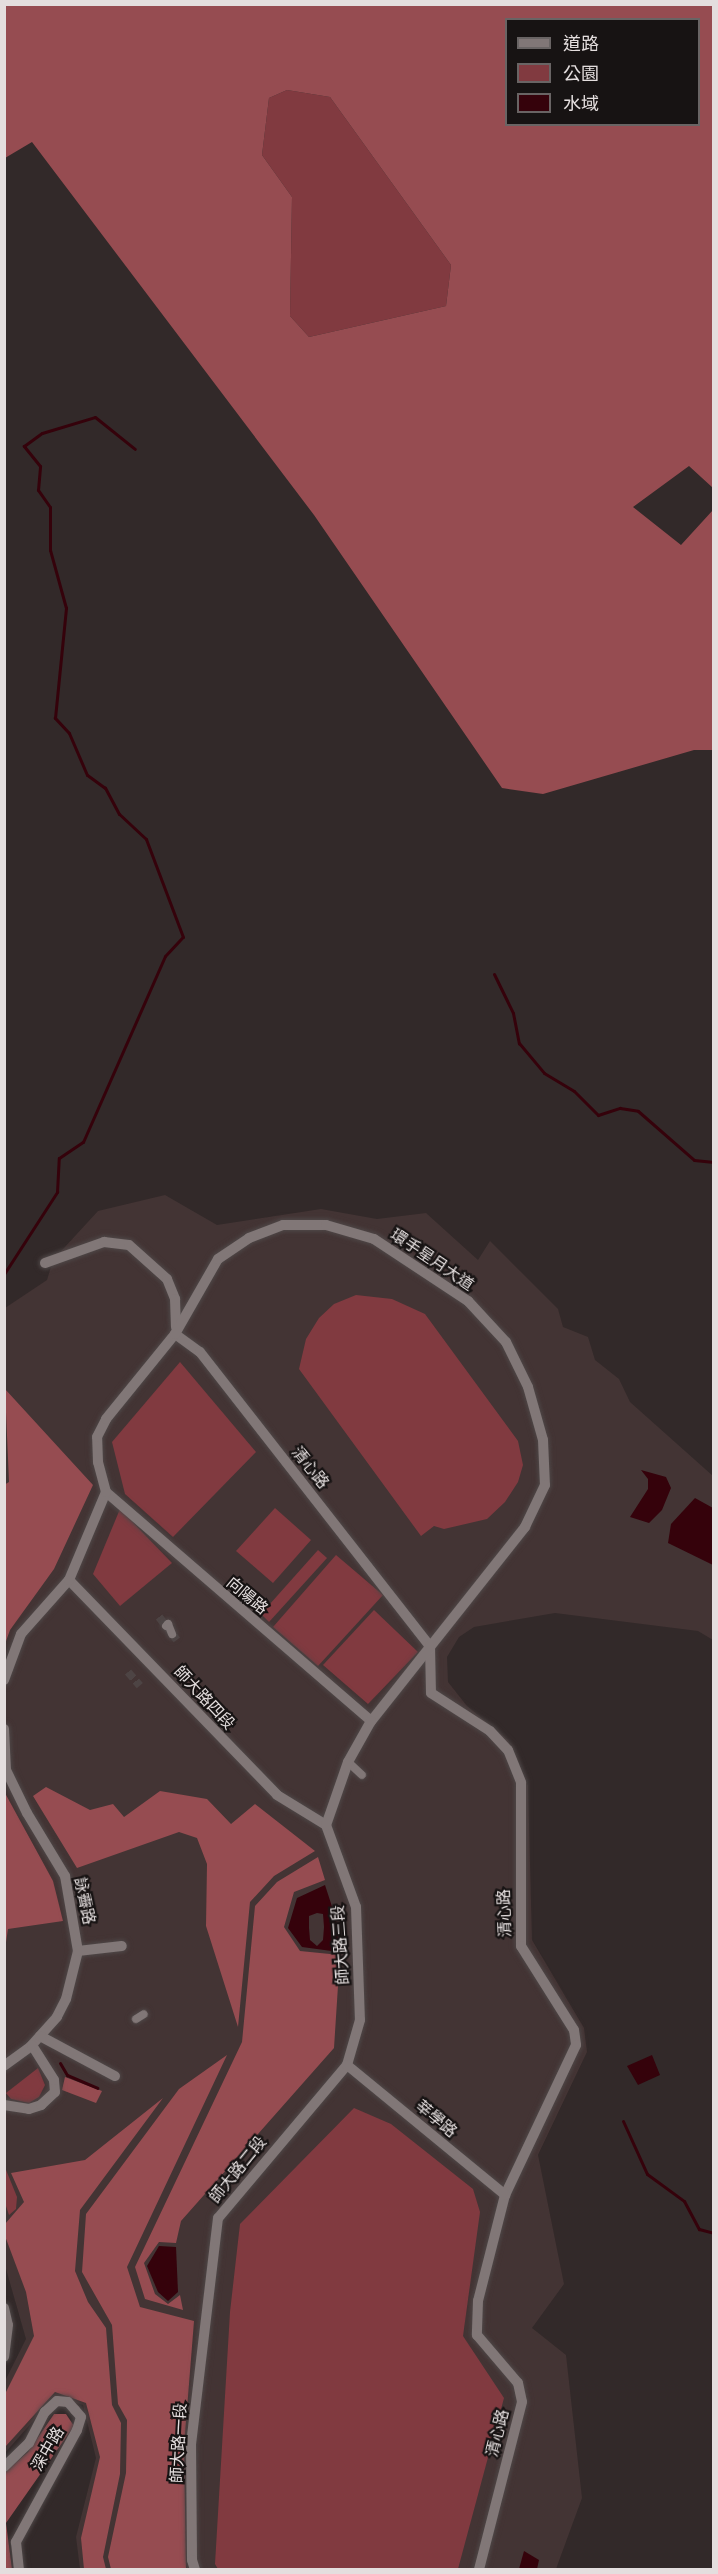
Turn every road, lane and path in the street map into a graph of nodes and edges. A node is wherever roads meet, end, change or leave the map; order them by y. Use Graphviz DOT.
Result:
graph roads {
  1 [pos="45,1263"];
  2 [pos="175,1334"];
  3 [pos="106,1492"];
  4 [pos="69,1580"];
  5 [pos="166,1626"];
  6 [pos="172,1634"];
  7 [pos="430,1646"];
  8 [pos="4,1680"];
  9 [pos="371,1721"];
  10 [pos="4,1730"];
  11 [pos="348,1762"];
  12 [pos="362,1775"];
  13 [pos="326,1825"];
  14 [pos="122,1946"];
  15 [pos="78,1951"];
  16 [pos="40,2036"];
  17 [pos="32,2045"];
  18 [pos="347,2065"];
  19 [pos="4,2066"];
  20 [pos="115,2076"];
  21 [pos="4,2105"];
  22 [pos="505,2195"];
  23 [pos="4,2308"];
  24 [pos="205,2318"];
  25 [pos="4,2357"];
  26 [pos="4,2467"];
  27 [pos="19,2570"];
  28 [pos="195,2570"];
  29 [pos="479,2570"];
  1 -- 2 [label="street"];
  2 -- 3 [label="street, 環手星月大道"];
  2 -- 7 [label="street, 清心路"];
  2 -- 7 [label="street, 環手星月大道"];
  3 -- 4 [label="street"];
  3 -- 9 [label="street, 向陽路"];
  4 -- 8 [label="street"];
  4 -- 13 [label="street, 師大路四段"];
  5 -- 6 [label="street"];
  7 -- 9 [label="street, 環手星月大道"];
  7 -- 22 [label="street, 清心路"];
  9 -- 11 [label="street, 環手星月大道"];
  10 -- 15 [label="street, 詠霽路"];
  11 -- 12 [label="street"];
  11 -- 13 [label="street, 環手星月大道"];
  13 -- 18 [label="street, 師大路三段"];
  14 -- 15 [label="street"];
  15 -- 16 [label="street, 詠霽路"];
  16 -- 17 [label="street, 詠霽路"];
  16 -- 20 [label="street"];
  17 -- 19 [label="street, 詠霽路"];
  17 -- 21 [label="street"];
  18 -- 22 [label="street, 莘學路"];
  18 -- 24 [label="street, 師大路二段"];
  22 -- 29 [label="street, 清心路"];
  23 -- 25 [label="street"];
  24 -- 28 [label="street, 師大路一段"];
  26 -- 27 [label="street, 深中路"];
}
